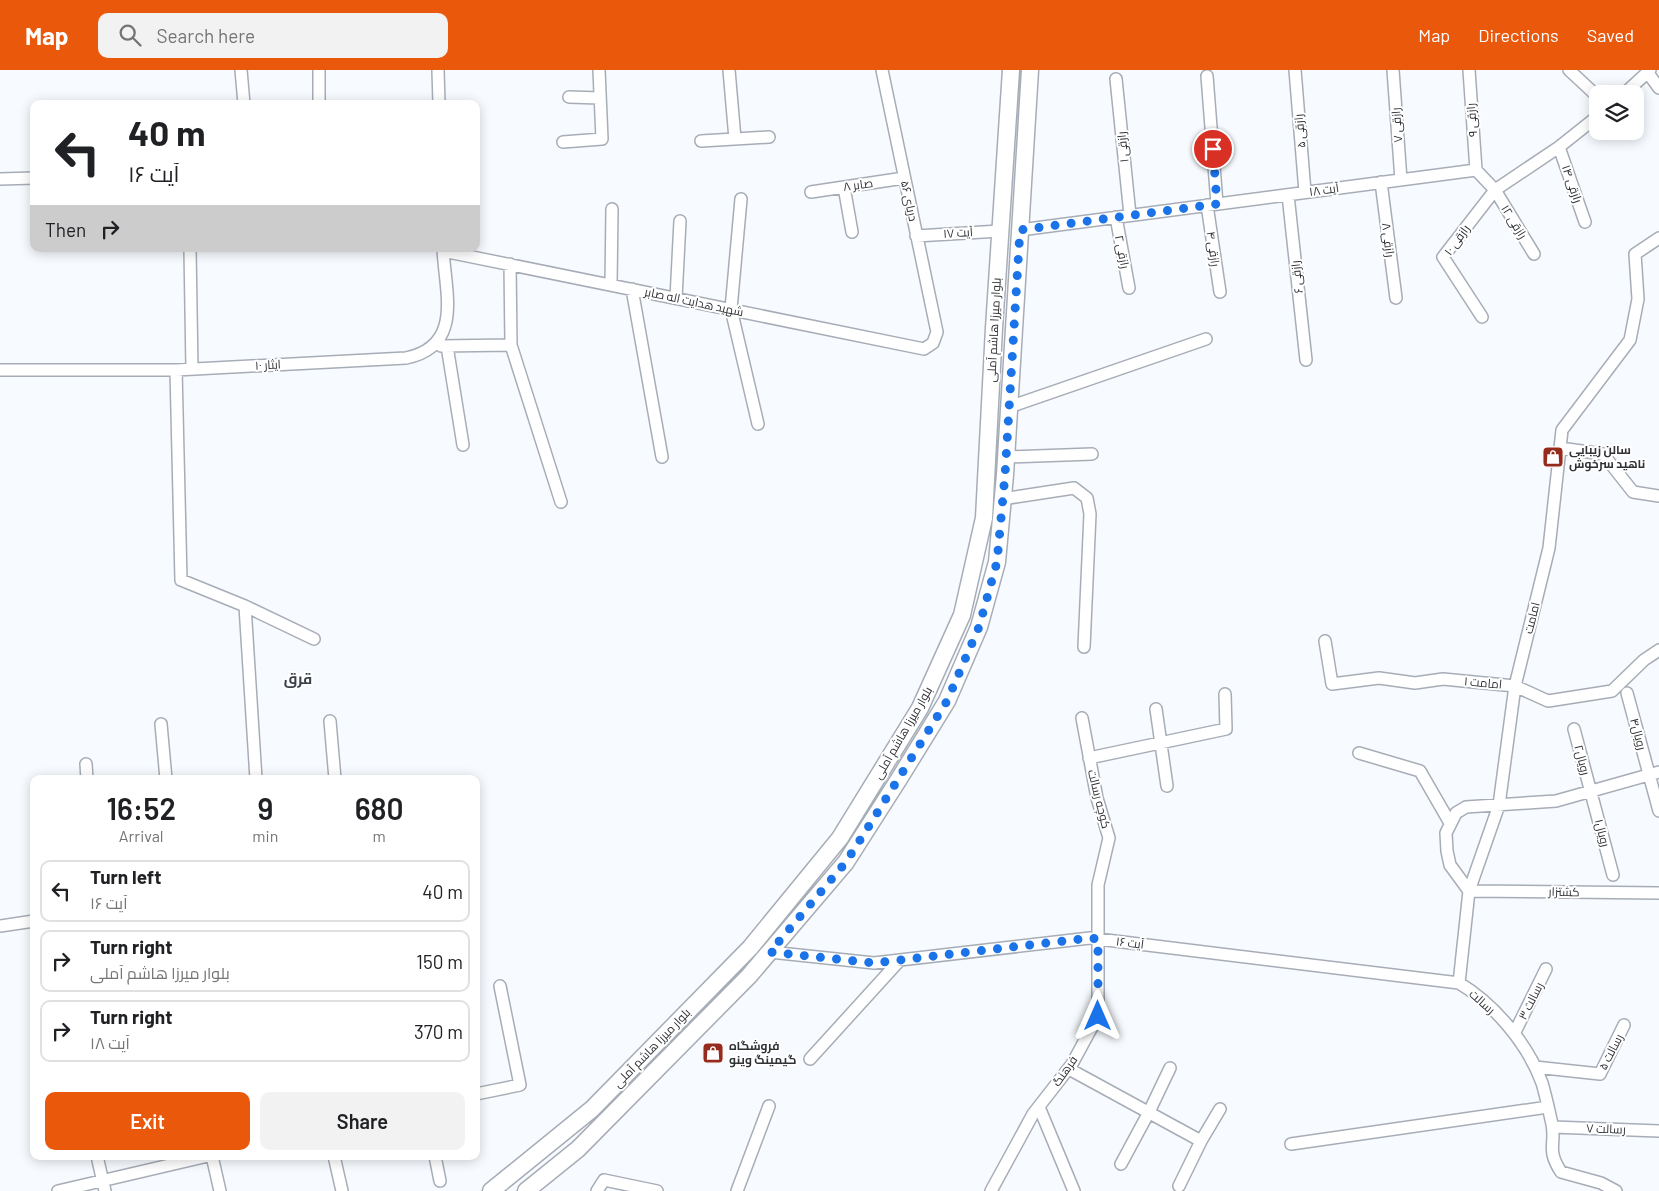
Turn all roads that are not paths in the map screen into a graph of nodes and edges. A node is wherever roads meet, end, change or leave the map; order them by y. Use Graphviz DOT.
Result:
graph roads {
  1 [pos="241,70"];
  2 [pos="319,70"];
  3 [pos="438,70"];
  4 [pos="599,70"];
  5 [pos="729,70"];
  6 [pos="882,70"];
  7 [pos="1011,70"];
  8 [pos="1030,70"];
  9 [pos="1295,70"];
  10 [pos="1393,70"];
  11 [pos="1468,70"];
  12 [pos="1568,70"];
  13 [pos="1649,71"];
  14 [pos="1207,76"];
  15 [pos="1116,79"];
  16 [pos="1634,85"];
  17 [pos="1659,88"];
  18 [pos="1589,89"];
  19 [pos="569,97"];
  20 [pos="600,98"];
  21 [pos="244,100"];
  22 [pos="319,100"];
  23 [pos="439,100"];
  24 [pos="1589,123"];
  25 [pos="769,137"];
  26 [pos="735,139"];
  27 [pos="701,141"];
  28 [pos="563,142"];
  29 [pos="1559,147"];
  30 [pos="1476,170"];
  31 [pos="30,178"];
  32 [pos="904,178"];
  33 [pos="0,179"];
  34 [pos="1401,180"];
  35 [pos="1381,182"];
  36 [pos="844,187"];
  37 [pos="1495,190"];
  38 [pos="811,192"];
  39 [pos="1305,192"];
  40 [pos="1288,195"];
  41 [pos="741,199"];
  42 [pos="1212,205"];
  43 [pos="612,210"];
  44 [pos="1130,215"];
  45 [pos="1116,217"];
  46 [pos="680,221"];
  47 [pos="1585,222"];
  48 [pos="1020,230"];
  49 [pos="1000,231"];
  50 [pos="852,232"];
  51 [pos="916,236"];
  52 [pos="1659,238"];
  53 [pos="190,252"];
  54 [pos="443,252"];
  55 [pos="453,252"];
  56 [pos="1534,254"];
  57 [pos="510,264"];
  58 [pos="611,285"];
  59 [pos="1129,288"];
  60 [pos="632,289"];
  61 [pos="1220,292"];
  62 [pos="676,298"];
  63 [pos="1396,298"];
  64 [pos="731,309"];
  65 [pos="1482,317"];
  66 [pos="937,332"];
  67 [pos="1206,339"];
  68 [pos="993,344"];
  69 [pos="511,345"];
  70 [pos="435,346"];
  71 [pos="448,346"];
  72 [pos="1013,348"];
  73 [pos="1306,360"];
  74 [pos="192,369"];
  75 [pos="0,370"];
  76 [pos="176,370"];
  77 [pos="991,377"];
  78 [pos="1010,382"];
  79 [pos="1009,407"];
  80 [pos="758,424"];
  81 [pos="463,445"];
  82 [pos="1560,448"];
  83 [pos="1092,454"];
  84 [pos="662,457"];
  85 [pos="1006,458"];
  86 [pos="1659,496"];
  87 [pos="1002,499"];
  88 [pos="561,502"];
  89 [pos="245,606"];
  90 [pos="314,639"];
  91 [pos="1325,641"];
  92 [pos="1084,647"];
  93 [pos="1659,650"];
  94 [pos="1515,686"];
  95 [pos="1627,693"];
  96 [pos="1225,694"];
  97 [pos="1156,709"];
  98 [pos="1082,718"];
  99 [pos="330,721"];
  100 [pos="161,724"];
  101 [pos="1574,729"];
  102 [pos="1160,743"];
  103 [pos="1359,753"];
  104 [pos="1089,758"];
  105 [pos="86,764"];
  106 [pos="1654,774"];
  107 [pos="87,775"];
  108 [pos="166,775"];
  109 [pos="256,775"];
  110 [pos="335,775"];
  111 [pos="1167,786"];
  112 [pos="1591,791"];
  113 [pos="1499,805"];
  114 [pos="1659,811"];
  115 [pos="1450,823"];
  116 [pos="1613,874"];
  117 [pos="1469,891"];
  118 [pos="1659,893"];
  119 [pos="30,922"];
  120 [pos="0,926"];
  121 [pos="1098,939"];
  122 [pos="770,952"];
  123 [pos="900,960"];
  124 [pos="1546,969"];
  125 [pos="1459,984"];
  126 [pos="500,986"];
  127 [pos="1624,1025"];
  128 [pos="672,1027"];
  129 [pos="1515,1032"];
  130 [pos="685,1041"];
  131 [pos="810,1059"];
  132 [pos="1535,1067"];
  133 [pos="1170,1068"];
  134 [pos="1069,1069"];
  135 [pos="480,1093"];
  136 [pos="768,1106"];
  137 [pos="1039,1107"];
  138 [pos="1548,1107"];
  139 [pos="1220,1109"];
  140 [pos="1149,1112"];
  141 [pos="1553,1127"];
  142 [pos="1659,1131"];
  143 [pos="1201,1141"];
  144 [pos="1291,1144"];
  145 [pos="98,1160"];
  146 [pos="194,1160"];
  147 [pos="213,1160"];
  148 [pos="335,1160"];
  149 [pos="436,1160"];
  150 [pos="1121,1164"];
  151 [pos="440,1181"];
  152 [pos="104,1186"];
  153 [pos="1179,1186"];
  154 [pos="58,1191"];
  155 [pos="220,1191"];
  156 [pos="342,1191"];
  157 [pos="491,1191"];
  158 [pos="526,1191"];
  159 [pos="597,1191"];
  160 [pos="657,1191"];
  161 [pos="737,1191"];
  162 [pos="991,1191"];
  163 [pos="1074,1191"];
  164 [pos="1616,1191"];
  1 -- 21 [label="street"];
  2 -- 22 [label="street"];
  3 -- 23 [label="street"];
  4 -- 20 [label="street"];
  5 -- 26 [label="street"];
  6 -- 32 [label="street, دریای ۵۶"];
  7 -- 49 [label="main road, بلوار میرزا هاشم آملی"];
  8 -- 48 [label="main road, بلوار میرزا هاشم آملی"];
  9 -- 39 [label="street, رازقی ۵"];
  10 -- 34 [label="street, رازقی ۷"];
  11 -- 30 [label="street, رازقی ۹"];
  12 -- 18 [label="street"];
  13 -- 16 [label="street"];
  13 -- 17 [label="street"];
  14 -- 42 [label="street, رازقی ۴"];
  15 -- 44 [label="street, رازقی ۱"];
  19 -- 20 [label="street"];
  20 -- 28 [label="street"];
  24 -- 29 [label="street"];
  25 -- 26 [label="street"];
  26 -- 27 [label="street"];
  29 -- 37 [label="street"];
  29 -- 47 [label="street, رازقی ۱۴"];
  30 -- 34 [label="street, آیت ۱۸"];
  30 -- 37 [label="street"];
  31 -- 33 [label="street"];
  32 -- 36 [label="street, صابر ۸"];
  32 -- 51 [label="street, دریای ۵۶"];
  34 -- 35 [label="street, آیت ۱۸"];
  35 -- 39 [label="street, آیت ۱۸"];
  35 -- 63 [label="street, رازقی ۸"];
  36 -- 38 [label="street, صابر ۸"];
  36 -- 50 [label="street"];
  37 -- 56 [label="street, رازقی ۱۲"];
  37 -- 65 [label="street, رازقی ۱۰"];
  39 -- 40 [label="street, آیت ۱۸"];
  40 -- 42 [label="street, آیت ۱۸"];
  40 -- 73 [label="street, رازقی ۶"];
  41 -- 64 [label="street"];
  42 -- 44 [label="street, آیت ۱۸"];
  42 -- 61 [label="street, رازقی ۴"];
  43 -- 58 [label="street"];
  44 -- 45 [label="street, آیت ۱۸"];
  45 -- 48 [label="street, آیت ۱۸"];
  45 -- 59 [label="street, رازقی ۲"];
  46 -- 62 [label="street"];
  48 -- 72 [label="main road, بلوار میرزا هاشم آملی"];
  49 -- 51 [label="street, آیت ۱۷"];
  49 -- 68 [label="main road, بلوار میرزا هاشم آملی"];
  51 -- 66 [label="street, دریای ۵۶"];
  52 -- 82 [label="street, امامت"];
  53 -- 74 [label="street"];
  54 -- 70 [label="street"];
  55 -- 57 [label="street, شهید هدایت اله صابر"];
  57 -- 58 [label="street, شهید هدایت اله صابر"];
  57 -- 69 [label="street"];
  58 -- 60 [label="street, شهید هدایت اله صابر"];
  60 -- 62 [label="street, شهید هدایت اله صابر"];
  60 -- 84 [label="street"];
  62 -- 64 [label="street, شهید هدایت اله صابر"];
  64 -- 66 [label="street, شهید هدایت اله صابر"];
  64 -- 80 [label="street"];
  67 -- 79 [label="street"];
  68 -- 72 [label="main road"];
  68 -- 77 [label="main road, بلوار میرزا هاشم آملی"];
  69 -- 71 [label="street"];
  69 -- 88 [label="street"];
  70 -- 71 [label="street"];
  70 -- 74 [label="street, ایثار ۱۰"];
  71 -- 81 [label="street"];
  72 -- 78 [label="main road, بلوار میرزا هاشم آملی"];
  74 -- 76 [label="street, ایثار ۱۰"];
  75 -- 76 [label="street, ایثار ۱۰"];
  76 -- 89 [label="street"];
  77 -- 78 [label="main road"];
  77 -- 128 [label="main road, بلوار میرزا هاشم آملی"];
  78 -- 79 [label="main road, بلوار میرزا هاشم آملی"];
  79 -- 85 [label="main road, بلوار میرزا هاشم آملی"];
  82 -- 86 [label="street"];
  82 -- 94 [label="street, امامت"];
  83 -- 85 [label="street"];
  85 -- 87 [label="main road, بلوار میرزا هاشم آملی"];
  87 -- 92 [label="street"];
  87 -- 122 [label="main road, بلوار میرزا هاشم آملی"];
  89 -- 90 [label="street"];
  89 -- 109 [label="street"];
  91 -- 94 [label="street, امامت ۱"];
  93 -- 94 [label="street, امامت ۱"];
  94 -- 113 [label="street, امامت"];
  95 -- 106 [label="street, رویال۴"];
  96 -- 102 [label="street"];
  97 -- 102 [label="street"];
  98 -- 104 [label="street, کوچه رسالت"];
  99 -- 110 [label="street"];
  100 -- 108 [label="street"];
  101 -- 112 [label="street, رویال۲"];
  102 -- 104 [label="street"];
  102 -- 111 [label="street"];
  103 -- 115 [label="street"];
  104 -- 121 [label="street, کوچه رسالت"];
  105 -- 107 [label="street"];
  106 -- 112 [label="street"];
  106 -- 114 [label="street, رویال۴"];
  112 -- 113 [label="street"];
  112 -- 116 [label="street, رویال۱"];
  113 -- 115 [label="street"];
  113 -- 117 [label="street, رسالت"];
  115 -- 117 [label="street"];
  117 -- 118 [label="street, کشتزار"];
  117 -- 125 [label="street, رسالت"];
  119 -- 120 [label="street"];
  121 -- 123 [label="street, آیت ۱۶"];
  121 -- 125 [label="street, آیت ۱۶"];
  121 -- 134 [label="street, فرهنگ"];
  122 -- 123 [label="street, آیت ۱۶"];
  122 -- 130 [label="main road, بلوار میرزا هاشم آملی"];
  123 -- 131 [label="street"];
  124 -- 129 [label="street, رسالت ۳"];
  125 -- 129 [label="street, رسالت"];
  126 -- 135 [label="street"];
  127 -- 132 [label="street, رسالت ۵"];
  128 -- 130 [label="main road"];
  128 -- 157 [label="main road, بلوار میرزا هاشم آملی"];
  129 -- 132 [label="street, رسالت"];
  130 -- 158 [label="main road, بلوار میرزا هاشم آملی"];
  132 -- 138 [label="street, رسالت"];
  133 -- 140 [label="street"];
  134 -- 137 [label="street, فرهنگ"];
  134 -- 140 [label="street"];
  136 -- 161 [label="street"];
  137 -- 162 [label="street, فرهنگ"];
  137 -- 163 [label="street"];
  138 -- 141 [label="street, رسالت"];
  138 -- 144 [label="street"];
  139 -- 143 [label="street"];
  140 -- 143 [label="street"];
  140 -- 150 [label="street"];
  141 -- 142 [label="street, رسالت ۷"];
  141 -- 164 [label="street, رسالت"];
  143 -- 153 [label="street"];
  145 -- 152 [label="street"];
  146 -- 152 [label="street"];
  147 -- 155 [label="street"];
  148 -- 156 [label="street"];
  149 -- 151 [label="street"];
  152 -- 154 [label="street"];
  159 -- 160 [label="street"];
}
